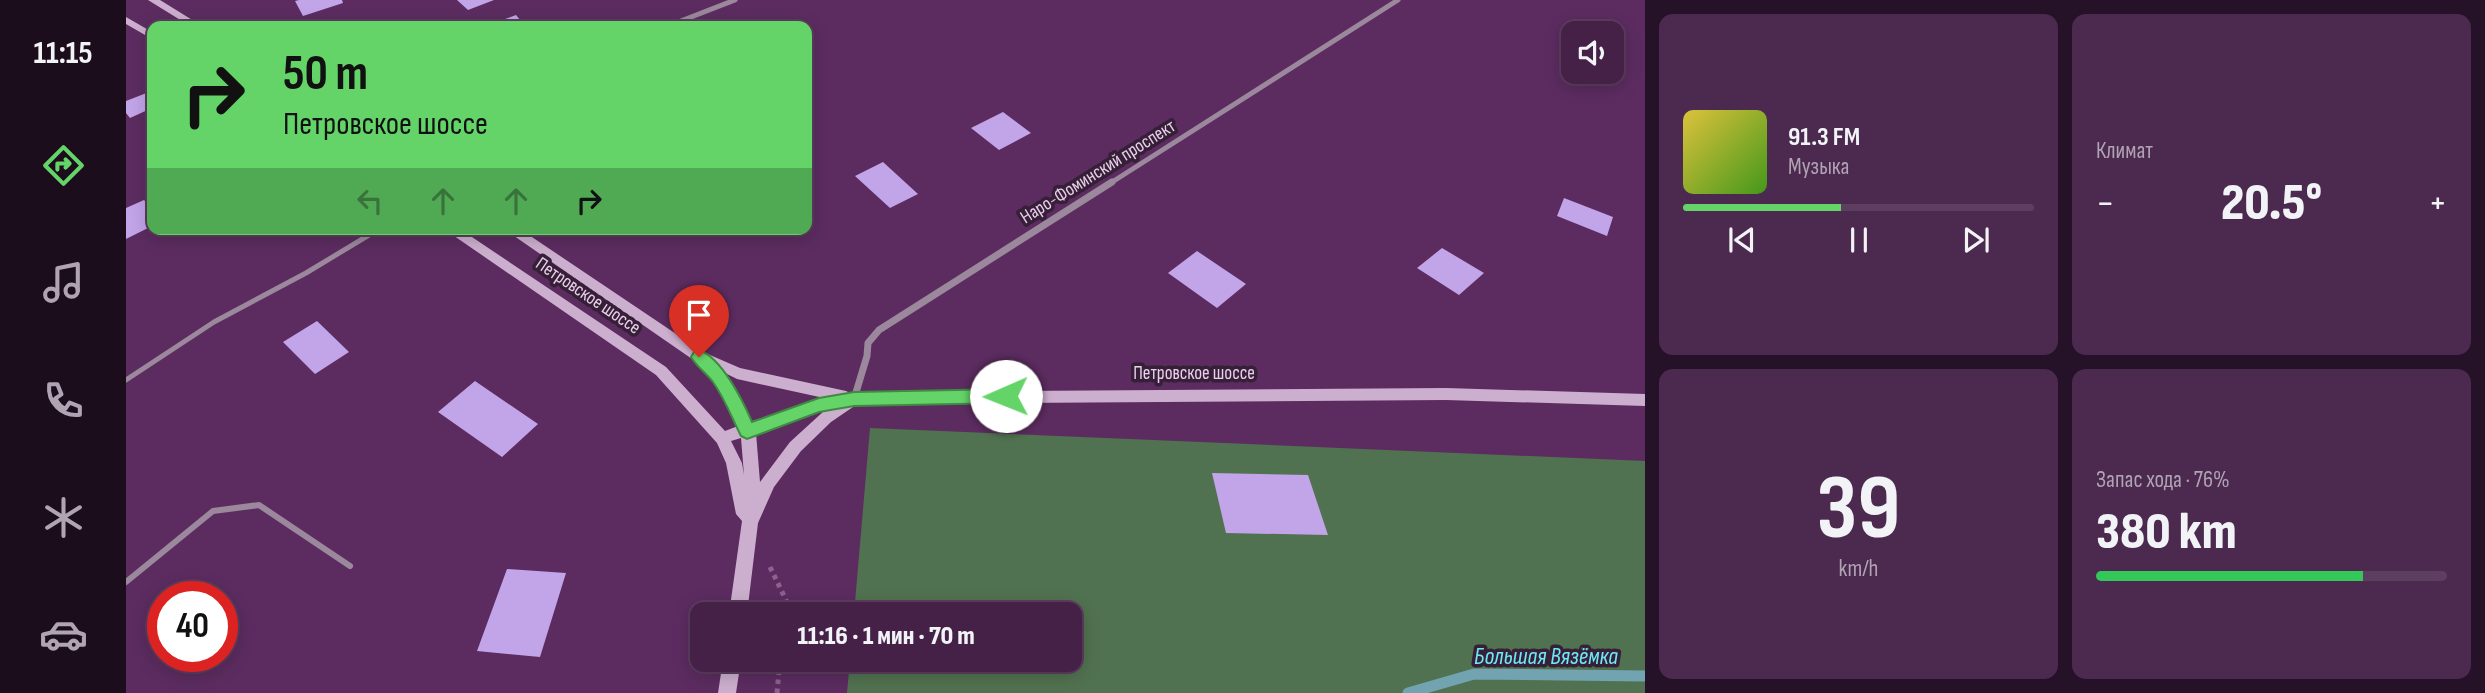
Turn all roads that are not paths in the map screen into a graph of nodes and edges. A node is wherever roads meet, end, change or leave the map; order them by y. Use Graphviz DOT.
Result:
graph roads {
  1 [pos="153,0"];
  2 [pos="735,0"];
  3 [pos="1398,0"];
  4 [pos="126,20"];
  5 [pos="189,21"];
  6 [pos="681,21"];
  7 [pos="147,33"];
  8 [pos="369,235"];
  9 [pos="459,235"];
  10 [pos="519,235"];
  11 [pos="679,341"];
  12 [pos="126,380"];
  13 [pos="854,399"];
  14 [pos="1645,400"];
  15 [pos="747,431"];
  16 [pos="722,438"];
  17 [pos="747,529"];
  18 [pos="350,566"];
  19 [pos="126,582"];
  20 [pos="739,602"];
  21 [pos="730,672"];
  22 [pos="727,693"];
  1 -- 5 [label="main road"];
  2 -- 6 [label="street"];
  3 -- 13 [label="street, Наро-Фоминский проспект"];
  4 -- 7 [label="main road"];
  8 -- 12 [label="lane"];
  9 -- 16 [label="main road, Петровское шоссе"];
  10 -- 11 [label="main road, Петровское шоссе"];
  11 -- 13 [label="main road"];
  11 -- 15 [label="main road, Петровское шоссе"];
  13 -- 14 [label="main road, Петровское шоссе"];
  13 -- 15 [label="main road, Петровское шоссе"];
  13 -- 17 [label="main road"];
  15 -- 16 [label="main road, Петровское шоссе"];
  15 -- 17 [label="main road, Петровское шоссе"];
  16 -- 17 [label="main road, Петровское шоссе"];
  17 -- 20 [label="main road, Петровское шоссе"];
  18 -- 19 [label="lane"];
  21 -- 22 [label="main road"];
}
